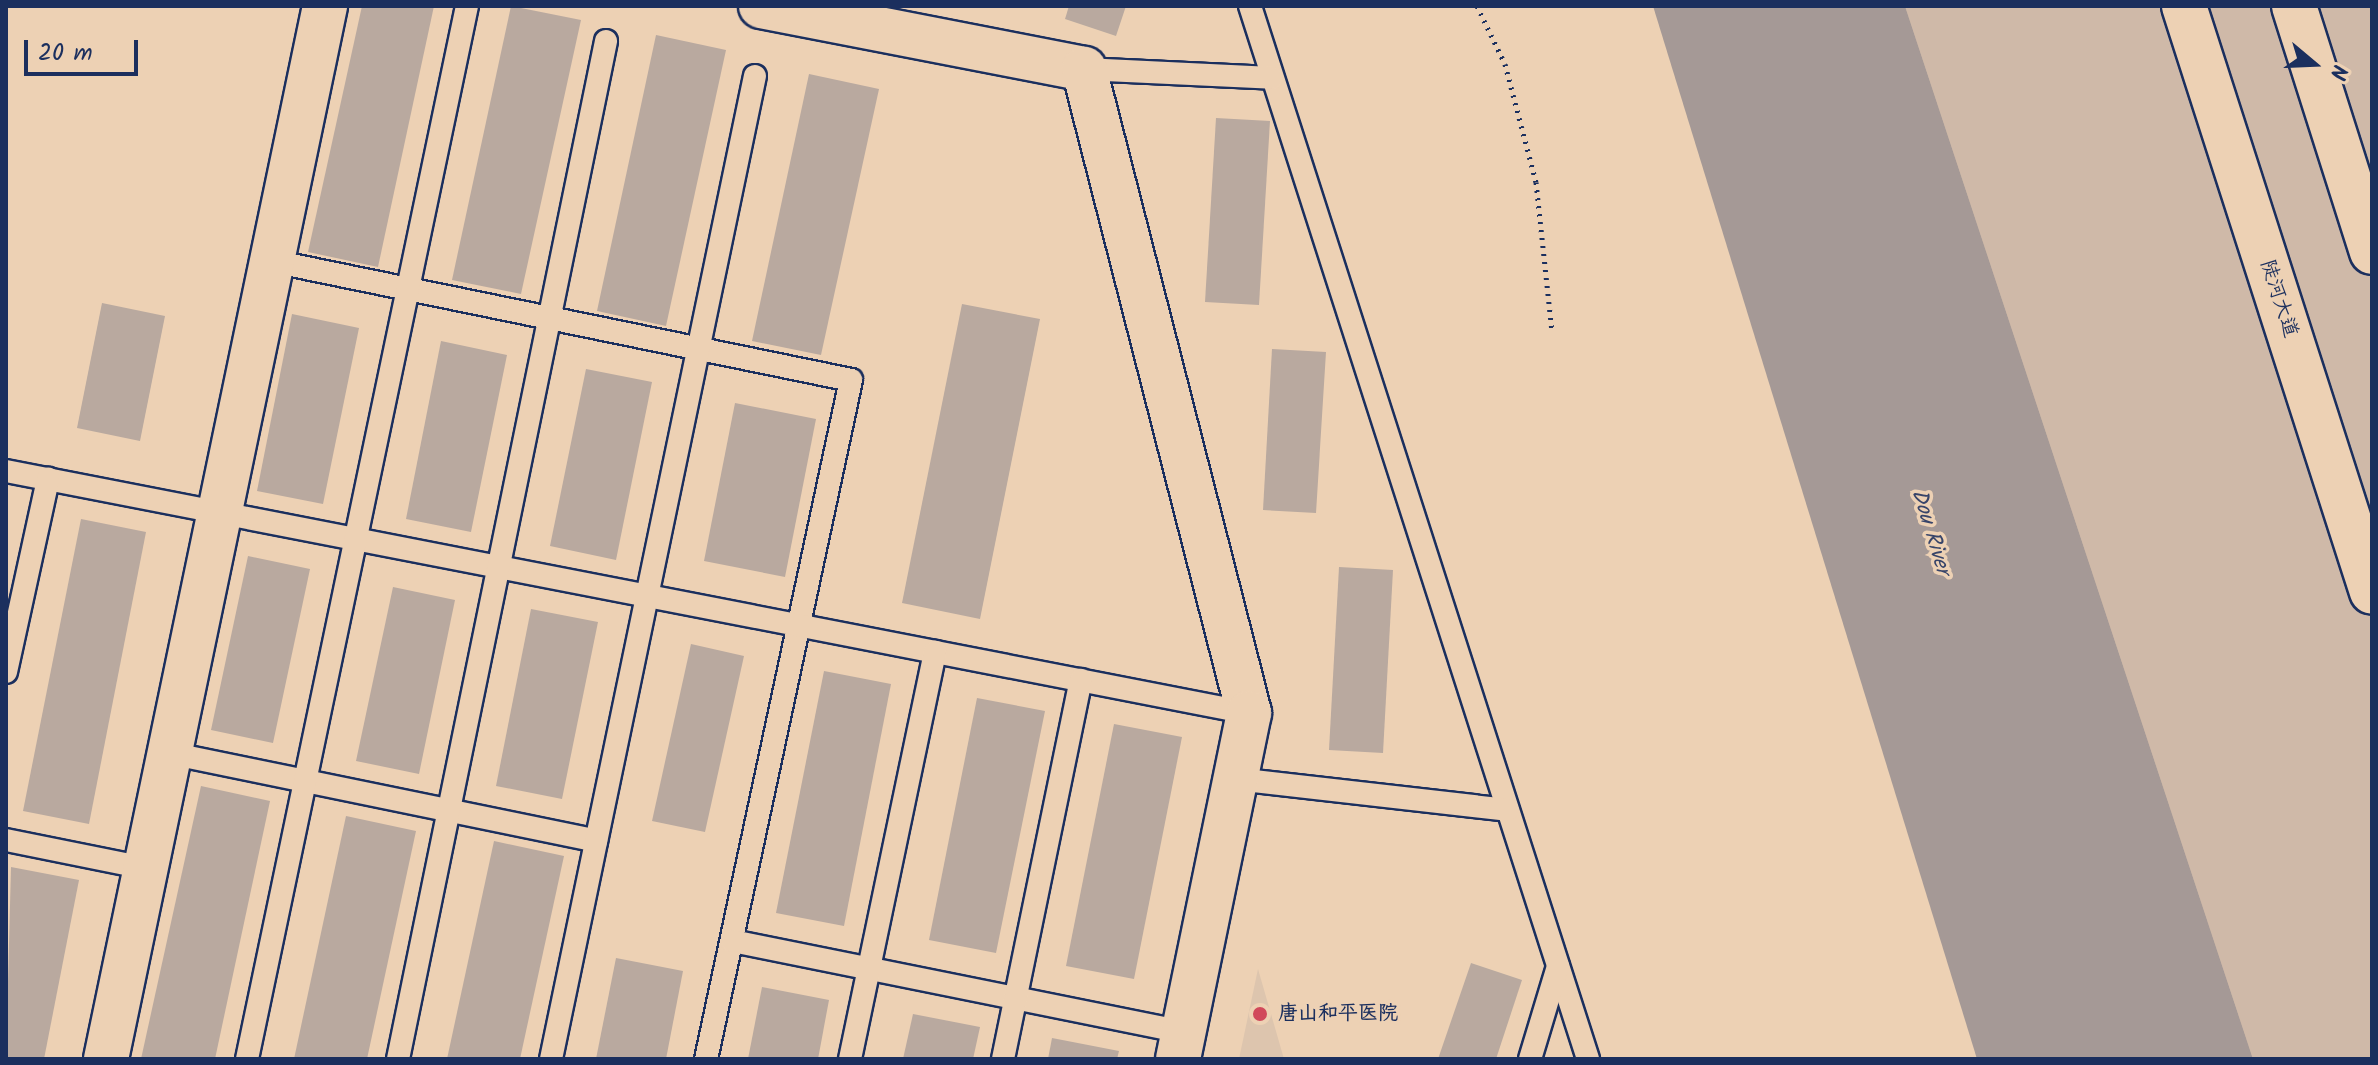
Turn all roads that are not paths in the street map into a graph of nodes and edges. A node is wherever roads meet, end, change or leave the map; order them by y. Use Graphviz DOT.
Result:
graph roads {
  1 [pos="325,6"];
  2 [pos="467,6"];
  3 [pos="761,6"];
  4 [pos="1250,6"];
  5 [pos="2184,6"];
  6 [pos="2294,6"];
  7 [pos="606,41"];
  8 [pos="1084,69"];
  9 [pos="755,76"];
  10 [pos="1272,78"];
  11 [pos="2372,252"];
  12 [pos="272,261"];
  13 [pos="408,288"];
  14 [pos="550,318"];
  15 [pos="698,348"];
  16 [pos="6,471"];
  17 [pos="48,479"];
  18 [pos="219,512"];
  19 [pos="355,539"];
  20 [pos="498,566"];
  21 [pos="2372,592"];
  22 [pos="647,596"];
  23 [pos="799,625"];
  24 [pos="935,652"];
  25 [pos="6,672"];
  26 [pos="1081,680"];
  27 [pos="1249,713"];
  28 [pos="169,753"];
  29 [pos="1236,779"];
  30 [pos="305,781"];
  31 [pos="1507,810"];
  32 [pos="449,811"];
  33 [pos="6,840"];
  34 [pos="596,841"];
  35 [pos="145,868"];
  36 [pos="732,941"];
  37 [pos="1558,966"];
  38 [pos="869,969"];
  39 [pos="1015,998"];
  40 [pos="1180,1046"];
  41 [pos="106,1059"];
  42 [pos="247,1059"];
  43 [pos="398,1059"];
  44 [pos="551,1059"];
  45 [pos="706,1059"];
  46 [pos="850,1059"];
  47 [pos="1003,1059"];
  48 [pos="1530,1059"];
  49 [pos="1588,1059"];
  1 -- 12 [label="street"];
  2 -- 13 [label="lane"];
  3 -- 8 [label="street"];
  4 -- 10 [label="lane"];
  5 -- 21 [label="street, 陡河大道"];
  6 -- 11 [label="street"];
  7 -- 14 [label="lane"];
  8 -- 10 [label="lane"];
  8 -- 27 [label="street"];
  9 -- 15 [label="lane"];
  10 -- 31 [label="lane"];
  12 -- 13 [label="lane"];
  12 -- 18 [label="street"];
  13 -- 14 [label="lane"];
  13 -- 19 [label="lane"];
  14 -- 15 [label="lane"];
  14 -- 20 [label="lane"];
  15 -- 22 [label="lane"];
  15 -- 23 [label="lane"];
  16 -- 17 [label="lane"];
  17 -- 18 [label="lane"];
  17 -- 25 [label="lane"];
  18 -- 19 [label="lane"];
  18 -- 28 [label="street"];
  19 -- 20 [label="lane"];
  19 -- 30 [label="lane"];
  20 -- 22 [label="lane"];
  20 -- 32 [label="lane"];
  22 -- 23 [label="lane"];
  22 -- 34 [label="lane"];
  23 -- 24 [label="lane"];
  23 -- 36 [label="lane"];
  24 -- 26 [label="lane"];
  24 -- 38 [label="lane"];
  26 -- 27 [label="lane"];
  26 -- 39 [label="lane"];
  27 -- 29 [label="street"];
  28 -- 30 [label="lane"];
  28 -- 35 [label="street"];
  29 -- 31 [label="lane"];
  29 -- 40 [label="street"];
  30 -- 32 [label="lane"];
  30 -- 42 [label="lane"];
  31 -- 37 [label="lane"];
  32 -- 34 [label="lane"];
  32 -- 43 [label="lane"];
  33 -- 35 [label="lane"];
  34 -- 44 [label="lane"];
  35 -- 41 [label="street"];
  36 -- 38 [label="lane"];
  36 -- 45 [label="lane"];
  37 -- 48 [label="lane"];
  37 -- 49 [label="lane"];
  38 -- 39 [label="lane"];
  38 -- 46 [label="lane"];
  39 -- 40 [label="lane"];
  39 -- 47 [label="lane"];
}
